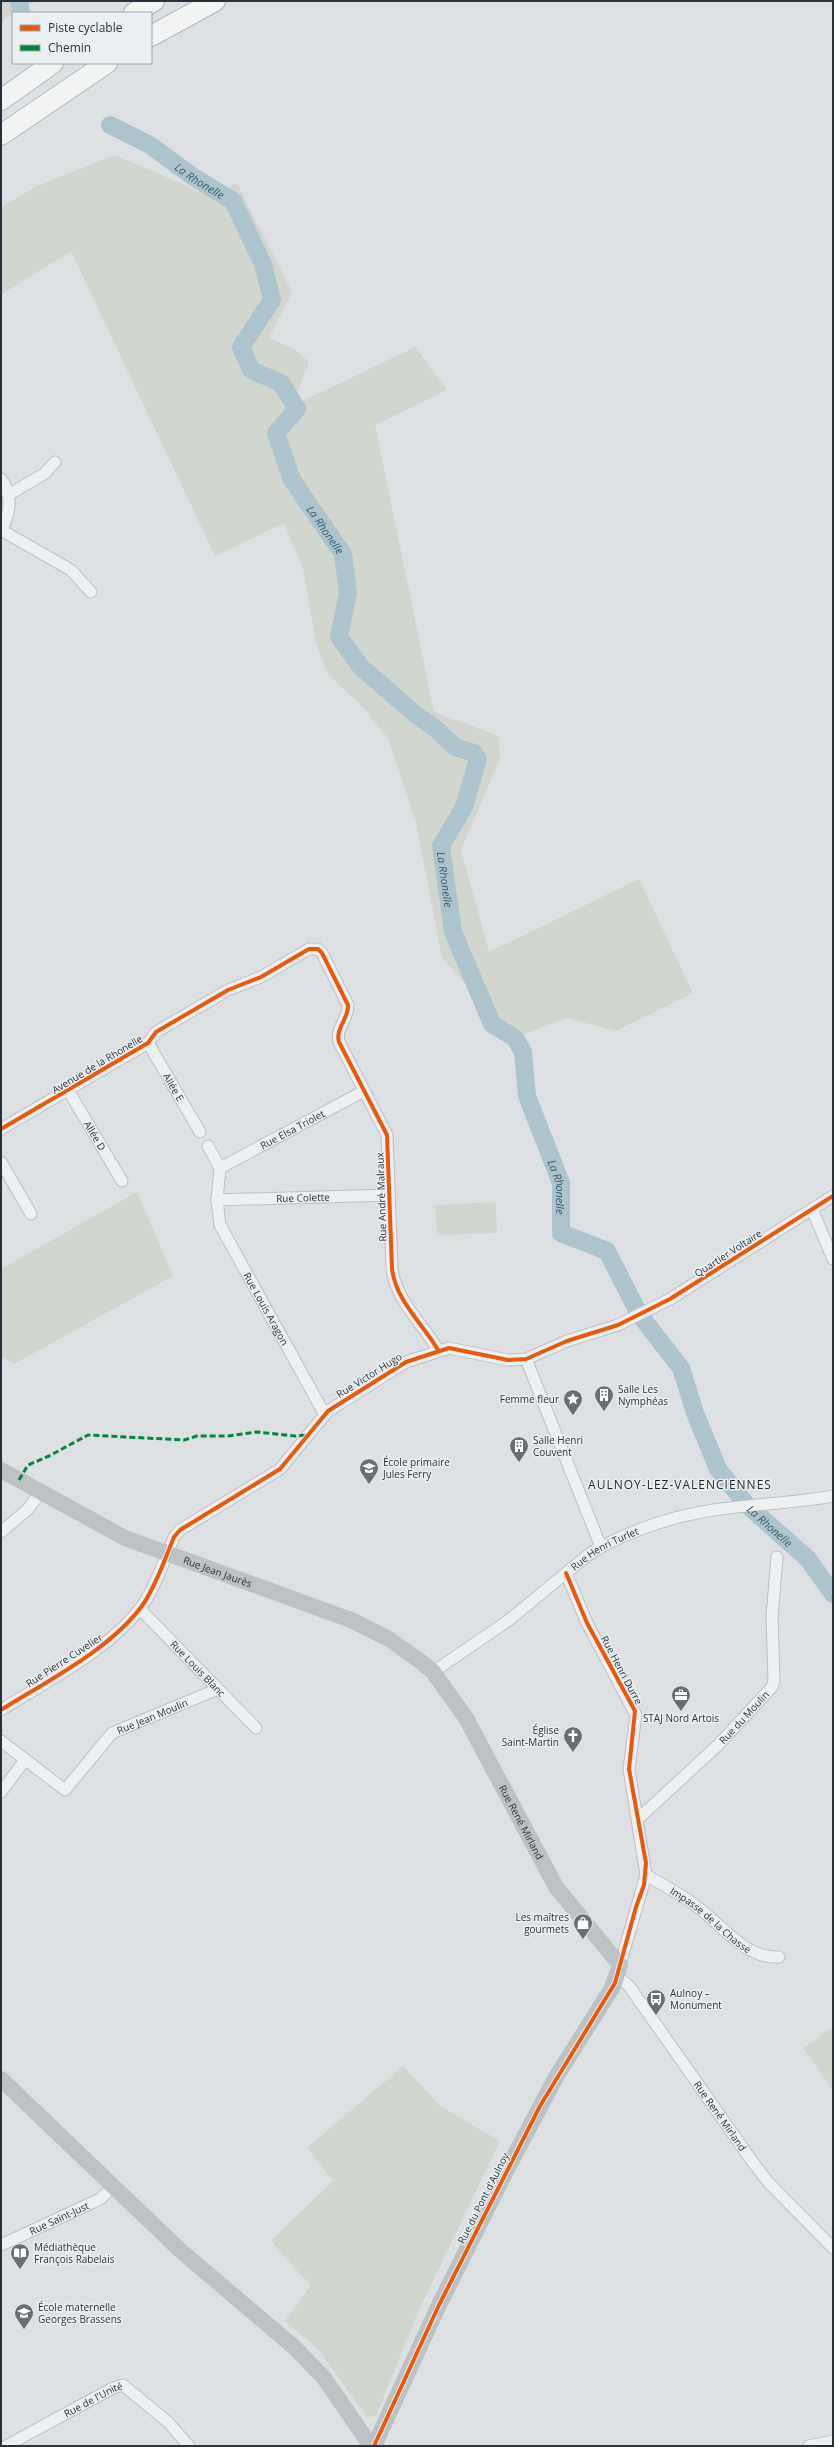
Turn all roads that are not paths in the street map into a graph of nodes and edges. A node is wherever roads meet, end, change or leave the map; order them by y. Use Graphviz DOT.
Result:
graph roads {
  1 [pos="153,1"];
  2 [pos="215,1"];
  3 [pos="136,12"];
  4 [pos="152,35"];
  5 [pos="52,64"];
  6 [pos="106,64"];
  7 [pos="1,100"];
  8 [pos="1,136"];
  9 [pos="55,462"];
  10 [pos="1,479"];
  11 [pos="8,495"];
  12 [pos="1,531"];
  13 [pos="91,592"];
  14 [pos="339,1042"];
  15 [pos="148,1043"];
  16 [pos="68,1090"];
  17 [pos="364,1091"];
  18 [pos="1,1129"];
  19 [pos="200,1132"];
  20 [pos="208,1146"];
  21 [pos="1,1162"];
  22 [pos="220,1168"];
  23 [pos="122,1181"];
  24 [pos="389,1195"];
  25 [pos="833,1196"];
  26 [pos="217,1200"];
  27 [pos="812,1209"];
  28 [pos="31,1214"];
  29 [pos="833,1259"];
  30 [pos="630,1319"];
  31 [pos="438,1350"];
  32 [pos="526,1359"];
  33 [pos="325,1415"];
  34 [pos="1,1470"];
  35 [pos="41,1492"];
  36 [pos="833,1496"];
  37 [pos="1,1532"];
  38 [pos="601,1547"];
  39 [pos="166,1555"];
  40 [pos="776,1557"];
  41 [pos="566,1573"];
  42 [pos="140,1609"];
  43 [pos="433,1672"];
  44 [pos="218,1689"];
  45 [pos="1,1710"];
  46 [pos="256,1728"];
  47 [pos="1,1741"];
  48 [pos="26,1760"];
  49 [pos="1,1792"];
  50 [pos="638,1819"];
  51 [pos="646,1875"];
  52 [pos="779,1956"];
  53 [pos="619,1971"];
  54 [pos="1,2079"];
  55 [pos="114,2186"];
  56 [pos="1,2245"];
  57 [pos="833,2248"];
  58 [pos="833,2441"];
  59 [pos="6,2446"];
  60 [pos="189,2446"];
  61 [pos="373,2446"];
  62 [pos="809,2446"];
  1 -- 3 [label="highway"];
  2 -- 4 [label="highway"];
  5 -- 7 [label="highway"];
  6 -- 8 [label="highway"];
  9 -- 11 [label="street"];
  10 -- 11 [label="street"];
  11 -- 12 [label="street"];
  12 -- 13 [label="street"];
  14 -- 15 [label="street, Avenue de la Rhonelle"];
  14 -- 17 [label="street, Rue André Malraux"];
  15 -- 16 [label="street, Avenue de la Rhonelle"];
  15 -- 19 [label="street, Allée E"];
  16 -- 18 [label="street, Avenue de la Rhonelle"];
  16 -- 23 [label="street, Allée D"];
  17 -- 22 [label="street, Rue Elsa Triolet"];
  17 -- 24 [label="street, Rue André Malraux"];
  20 -- 22 [label="street"];
  21 -- 28 [label="street"];
  22 -- 26 [label="street"];
  24 -- 26 [label="street, Rue Colette"];
  24 -- 31 [label="street, Rue André Malraux"];
  25 -- 27 [label="street, Quartier Voltaire"];
  26 -- 33 [label="street, Rue Louis Aragon"];
  27 -- 29 [label="street"];
  27 -- 30 [label="street, Quartier Voltaire"];
  30 -- 32 [label="street, Rue Victor Hugo"];
  31 -- 32 [label="street, Rue Victor Hugo"];
  31 -- 33 [label="street, Rue Victor Hugo"];
  32 -- 38 [label="street"];
  33 -- 39 [label="street, Rue Victor Hugo"];
  34 -- 35 [label="street, Rue Jean Jaurès"];
  35 -- 37 [label="street"];
  35 -- 39 [label="street, Rue Jean Jaurès"];
  36 -- 38 [label="street, Rue Henri Turlet"];
  38 -- 41 [label="street, Rue Henri Turlet"];
  39 -- 42 [label="street, Rue Pierre Cuvelier"];
  39 -- 43 [label="street, Rue Jean Jaurès"];
  40 -- 50 [label="street, Rue du Moulin"];
  41 -- 43 [label="street, Rue Henri Turlet"];
  41 -- 50 [label="street, Rue Henri Durre"];
  42 -- 44 [label="street, Rue Louis Blanc"];
  42 -- 45 [label="street, Rue Pierre Cuvelier"];
  43 -- 53 [label="street, Rue René Mirland"];
  44 -- 46 [label="street, Rue Louis Blanc"];
  44 -- 48 [label="street, Rue Jean Moulin"];
  47 -- 48 [label="street, Rue Jean Moulin"];
  48 -- 49 [label="street"];
  50 -- 51 [label="street, Rue Henri Durre"];
  51 -- 52 [label="street, Impasse de la Chasse"];
  51 -- 53 [label="street, Rue Henri Durre"];
  53 -- 57 [label="street, Rue René Mirland"];
  53 -- 61 [label="street, Rue du Pont d'Aulnoy"];
  54 -- 55 [label="street"];
  55 -- 56 [label="street, Rue Saint-Just"];
  55 -- 61 [label="street"];
  58 -- 62 [label="street"];
  59 -- 60 [label="street, Rue de l'Unité"];
}
